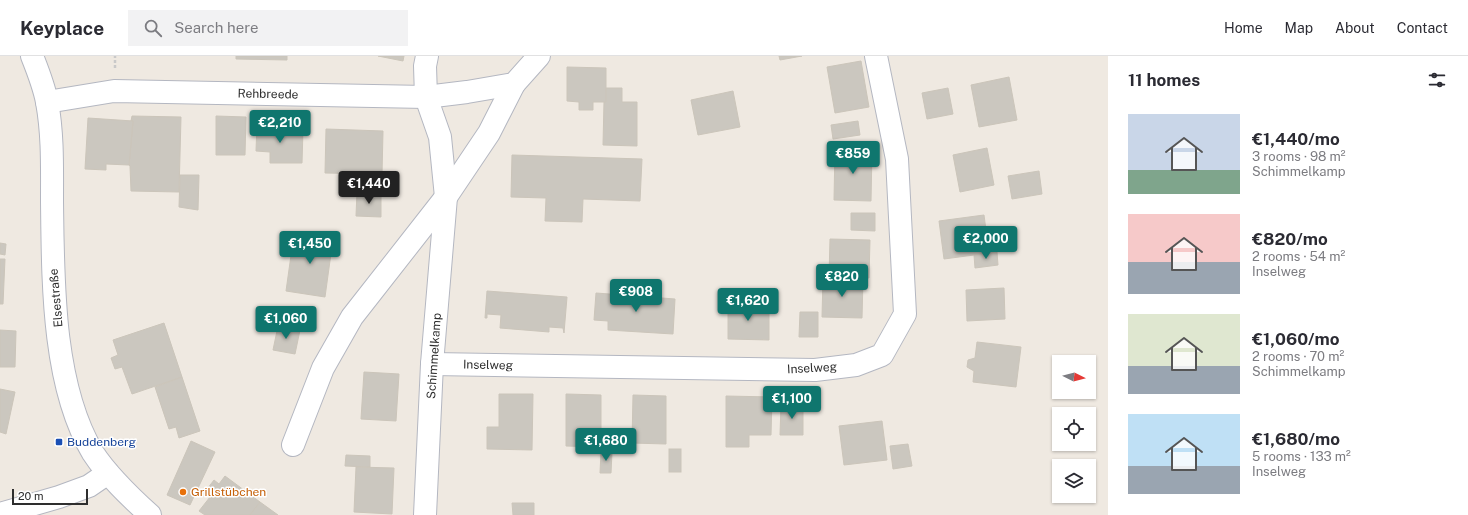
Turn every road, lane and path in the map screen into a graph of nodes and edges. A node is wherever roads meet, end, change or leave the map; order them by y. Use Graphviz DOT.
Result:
graph roads {
  1 [pos="32,56"];
  2 [pos="427,56"];
  3 [pos="539,56"];
  4 [pos="876,56"];
  5 [pos="514,84"];
  6 [pos="426,97"];
  7 [pos="47,102"];
  8 [pos="446,197"];
  9 [pos="432,364"];
  10 [pos="293,445"];
  11 [pos="108,473"];
  12 [pos="0,514"];
  13 [pos="150,515"];
  14 [pos="425,515"];
  1 -- 7 [label="street, Elsestraße"];
  2 -- 6 [label="street, Schimmelkamp"];
  3 -- 5 [label="street"];
  4 -- 9 [label="street, Inselweg"];
  5 -- 6 [label="street, Rehbreede"];
  5 -- 8 [label="street"];
  6 -- 7 [label="street, Rehbreede"];
  6 -- 8 [label="street, Schimmelkamp"];
  7 -- 11 [label="street, Elsestraße"];
  8 -- 9 [label="street, Schimmelkamp"];
  8 -- 10 [label="street"];
  9 -- 14 [label="street, Schimmelkamp"];
  11 -- 12 [label="street"];
  11 -- 13 [label="street, Elsestraße"];
}
